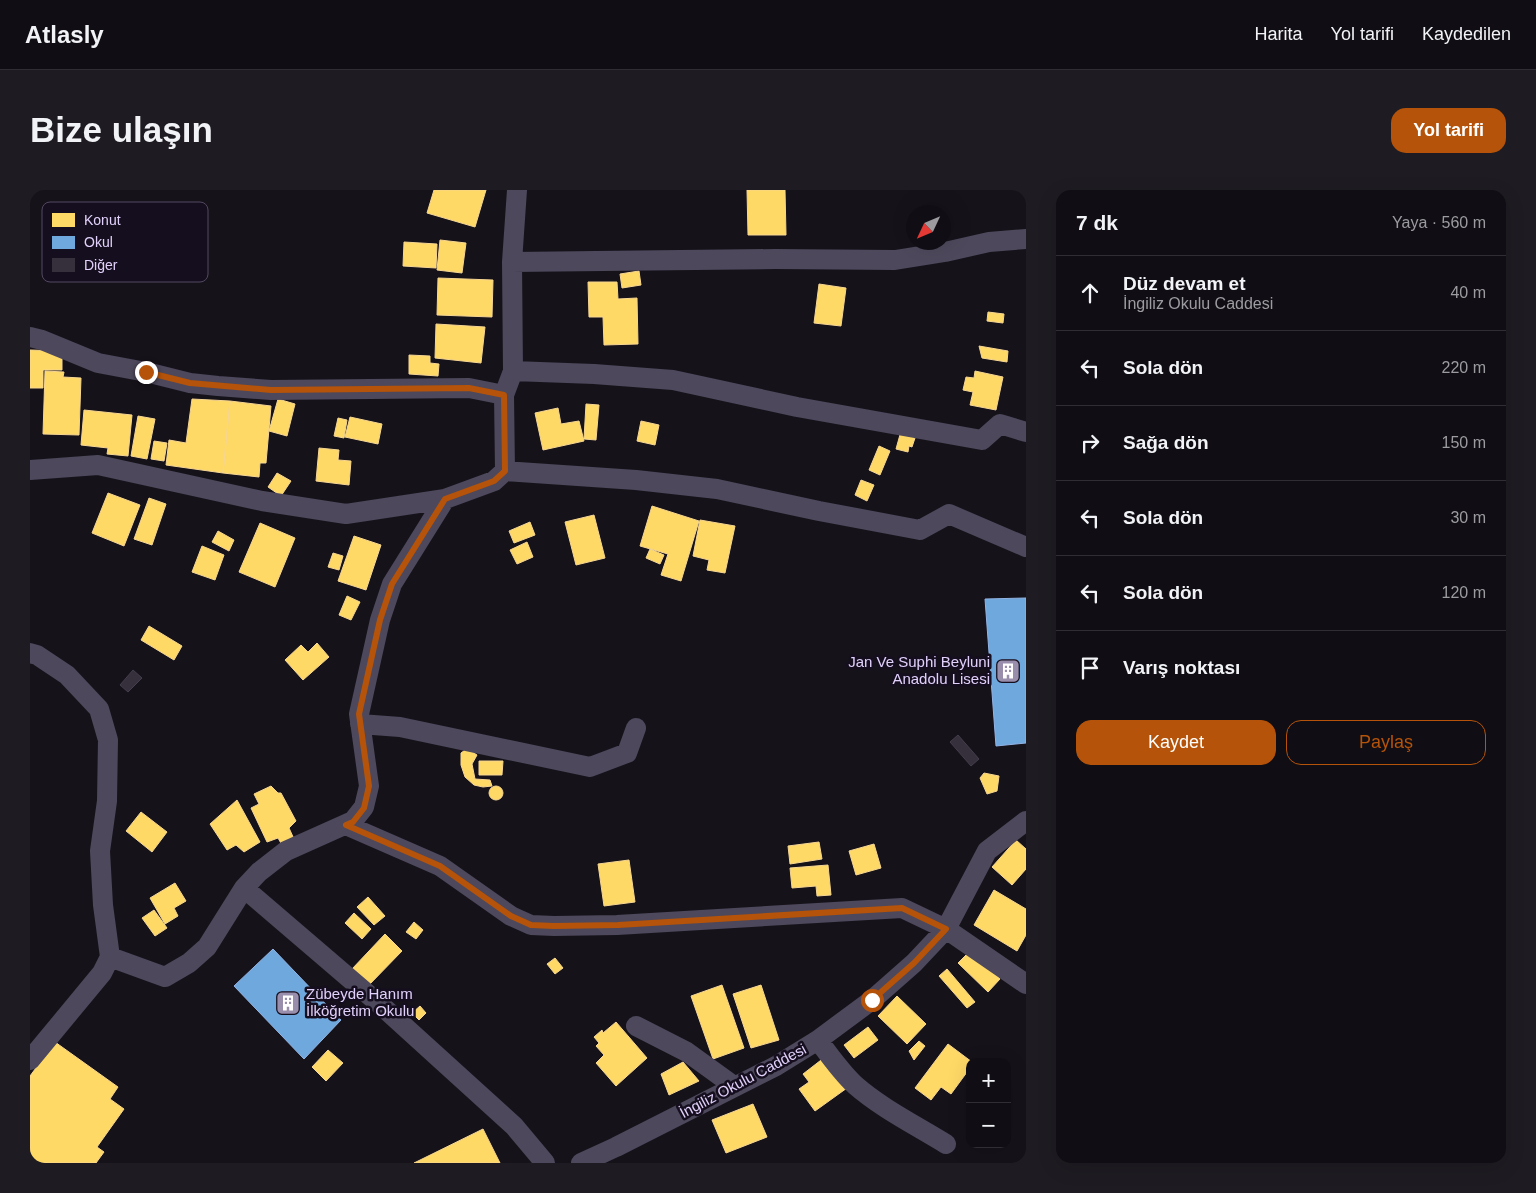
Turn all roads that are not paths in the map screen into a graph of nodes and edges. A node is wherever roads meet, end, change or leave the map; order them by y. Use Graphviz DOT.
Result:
graph roads {
  1 [pos="517,190"];
  2 [pos="1026,239"];
  3 [pos="512,262"];
  4 [pos="30,337"];
  5 [pos="513,371"];
  6 [pos="504,395"];
  7 [pos="1026,432"];
  8 [pos="30,470"];
  9 [pos="505,471"];
  10 [pos="445,499"];
  11 [pos="1026,547"];
  12 [pos="30,653"];
  13 [pos="360,724"];
  14 [pos="636,728"];
  15 [pos="1026,821"];
  16 [pos="346,825"];
  17 [pos="244,888"];
  18 [pos="946,929"];
  19 [pos="110,957"];
  20 [pos="1026,984"];
  21 [pos="636,1026"];
  22 [pos="818,1040"];
  23 [pos="30,1060"];
  24 [pos="734,1086"];
  25 [pos="946,1144"];
  26 [pos="545,1163"];
  27 [pos="580,1163"];
  1 -- 3 [label="street"];
  2 -- 3 [label="street"];
  3 -- 5 [label="street"];
  4 -- 6 [label="street"];
  5 -- 6 [label="street"];
  5 -- 7 [label="street"];
  6 -- 9 [label="street"];
  8 -- 10 [label="street"];
  9 -- 10 [label="street"];
  9 -- 11 [label="street"];
  10 -- 13 [label="street"];
  12 -- 19 [label="street"];
  13 -- 14 [label="street"];
  13 -- 16 [label="street"];
  15 -- 18 [label="street, İngiliz Okulu Caddesi"];
  16 -- 17 [label="street"];
  16 -- 18 [label="street"];
  17 -- 19 [label="street"];
  17 -- 26 [label="street"];
  18 -- 20 [label="street"];
  18 -- 22 [label="street, İngiliz Okulu Caddesi"];
  19 -- 23 [label="street"];
  21 -- 24 [label="street"];
  22 -- 24 [label="street, İngiliz Okulu Caddesi"];
  22 -- 25 [label="street"];
  24 -- 27 [label="street, İngiliz Okulu Caddesi"];
}
